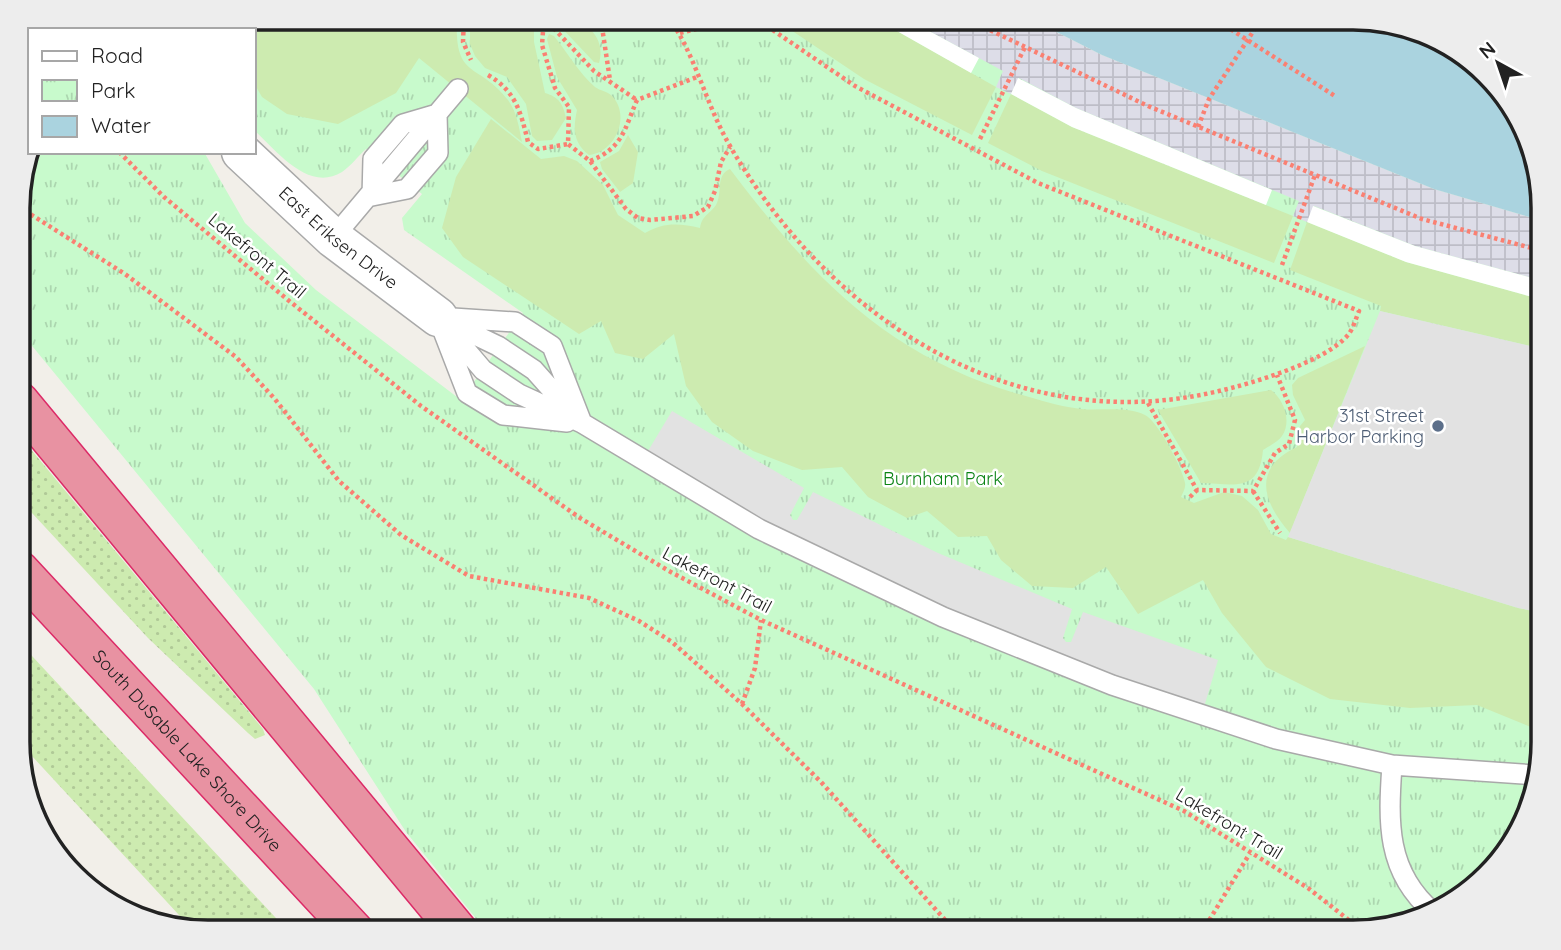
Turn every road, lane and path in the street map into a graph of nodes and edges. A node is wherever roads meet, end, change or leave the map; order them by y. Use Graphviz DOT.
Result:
graph roads {
  1 [pos="464,30"];
  2 [pos="543,30"];
  3 [pos="555,30"];
  4 [pos="603,30"];
  5 [pos="678,30"];
  6 [pos="692,30"];
  7 [pos="773,30"];
  8 [pos="990,30"];
  9 [pos="1232,30"];
  10 [pos="1254,30"];
  11 [pos="680,33"];
  12 [pos="1247,40"];
  13 [pos="1025,47"];
  14 [pos="476,65"];
  15 [pos="482,72"];
  16 [pos="697,76"];
  17 [pos="610,80"];
  18 [pos="458,89"];
  19 [pos="1335,96"];
  20 [pos="637,100"];
  21 [pos="1198,127"];
  22 [pos="981,139"];
  23 [pos="568,144"];
  24 [pos="730,147"];
  25 [pos="121,154"];
  26 [pos="243,154"];
  27 [pos="590,161"];
  28 [pos="1315,175"];
  29 [pos="30,214"];
  30 [pos="333,238"];
  31 [pos="1531,248"];
  32 [pos="1282,265"];
  33 [pos="438,317"];
  34 [pos="1277,375"];
  35 [pos="1147,403"];
  36 [pos="30,414"];
  37 [pos="582,424"];
  38 [pos="1197,490"];
  39 [pos="1253,491"];
  40 [pos="1190,497"];
  41 [pos="1280,533"];
  42 [pos="30,582"];
  43 [pos="761,620"];
  44 [pos="742,704"];
  45 [pos="1392,765"];
  46 [pos="1528,774"];
  47 [pos="1250,853"];
  48 [pos="1425,905"];
  49 [pos="344,920"];
  50 [pos="449,920"];
  51 [pos="945,920"];
  52 [pos="1209,920"];
  53 [pos="1349,920"];
  1 -- 14 [label="path"];
  2 -- 23 [label="path"];
  3 -- 17 [label="path"];
  4 -- 17 [label="path"];
  5 -- 11 [label="path"];
  6 -- 11 [label="path"];
  7 -- 34 [label="path"];
  8 -- 13 [label="path"];
  9 -- 12 [label="path"];
  10 -- 12 [label="path"];
  11 -- 16 [label="path"];
  12 -- 19 [label="path"];
  12 -- 21 [label="path"];
  13 -- 21 [label="path"];
  13 -- 22 [label="path"];
  15 -- 23 [label="path"];
  16 -- 20 [label="path"];
  16 -- 24 [label="path"];
  17 -- 20 [label="path"];
  18 -- 30 [label="lane"];
  20 -- 27 [label="path"];
  21 -- 28 [label="path"];
  23 -- 27 [label="path"];
  24 -- 27 [label="path"];
  24 -- 35 [label="path"];
  25 -- 43 [label="path, Lakefront Trail"];
  26 -- 30 [label="street, East Eriksen Drive"];
  28 -- 31 [label="path"];
  28 -- 32 [label="path"];
  29 -- 44 [label="path"];
  30 -- 33 [label="street, East Eriksen Drive"];
  33 -- 37 [label="lane"];
  33 -- 37 [label="lane"];
  33 -- 37 [label="lane"];
  33 -- 37 [label="lane"];
  34 -- 35 [label="path"];
  34 -- 39 [label="path"];
  35 -- 38 [label="path"];
  36 -- 50 [label="highway"];
  37 -- 45 [label="lane"];
  38 -- 39 [label="path"];
  38 -- 40 [label="path"];
  39 -- 41 [label="path"];
  42 -- 49 [label="highway, South DuSable Lake Shore Drive"];
  43 -- 44 [label="path"];
  43 -- 47 [label="path, Lakefront Trail"];
  44 -- 51 [label="path"];
  45 -- 46 [label="lane"];
  45 -- 48 [label="lane"];
  47 -- 52 [label="path"];
  47 -- 53 [label="path, Lakefront Trail"];
}
